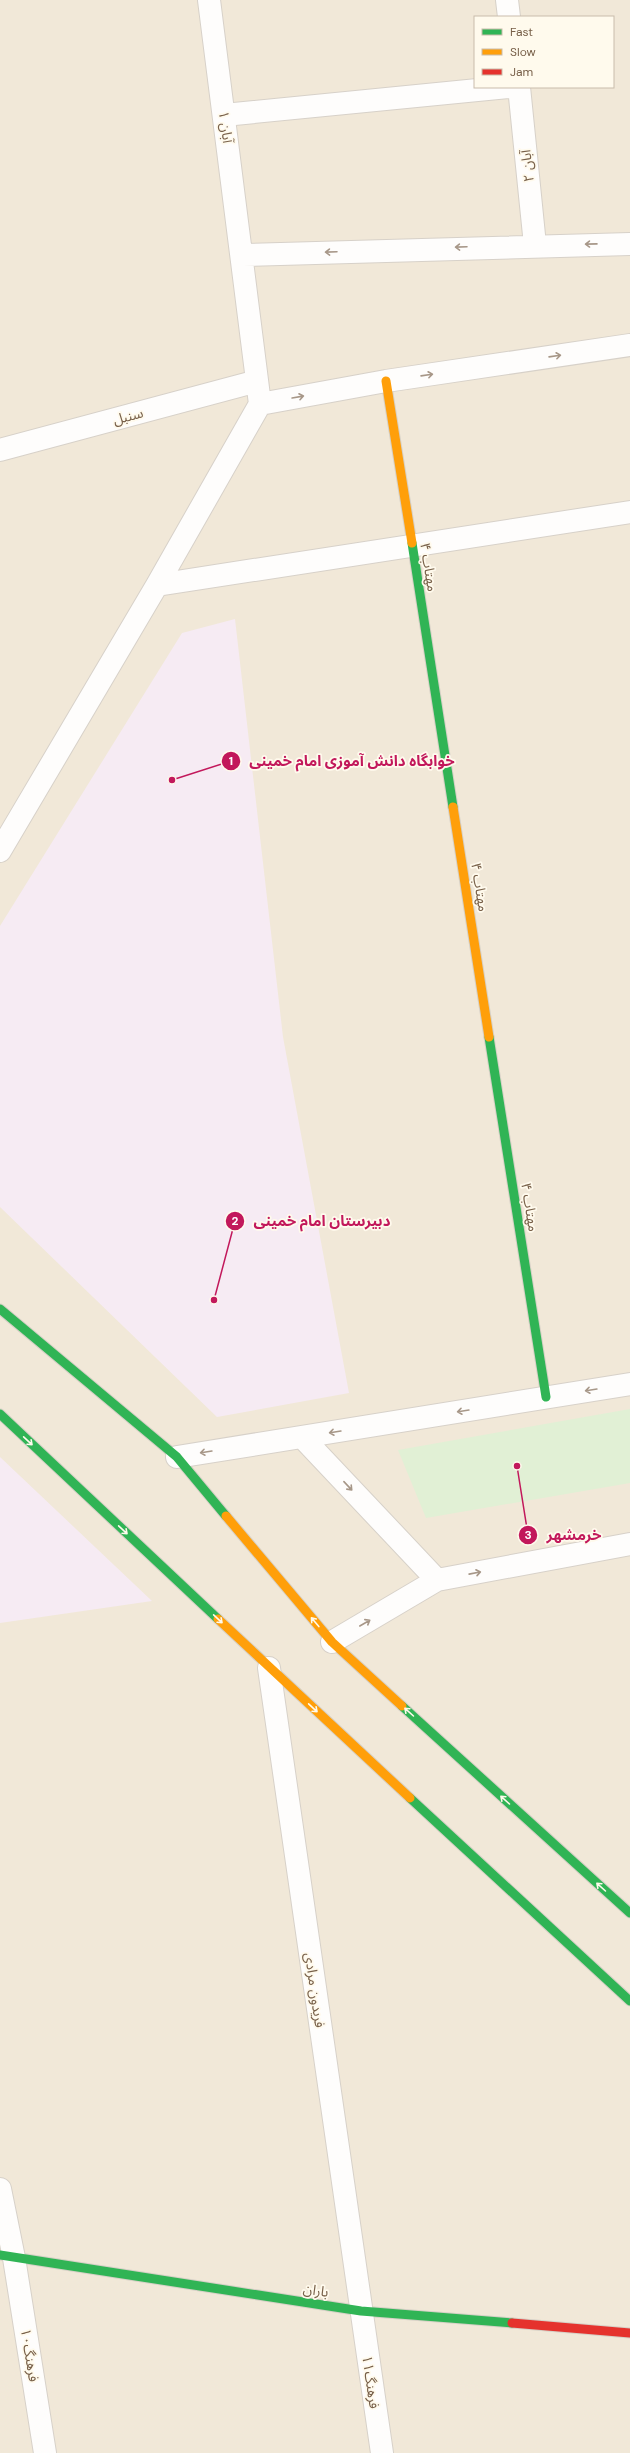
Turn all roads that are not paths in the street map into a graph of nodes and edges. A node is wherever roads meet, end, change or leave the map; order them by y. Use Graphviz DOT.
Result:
graph roads {
  1 [pos="209,0"];
  2 [pos="507,0"];
  3 [pos="509,16"];
  4 [pos="498,88"];
  5 [pos="519,88"];
  6 [pos="224,115"];
  7 [pos="630,244"];
  8 [pos="535,245"];
  9 [pos="243,255"];
  10 [pos="630,345"];
  11 [pos="257,381"];
  12 [pos="386,381"];
  13 [pos="260,404"];
  14 [pos="0,450"];
  15 [pos="630,512"];
  16 [pos="412,546"];
  17 [pos="157,585"];
  18 [pos="0,851"];
  19 [pos="0,1309"];
  20 [pos="630,1384"];
  21 [pos="546,1398"];
  22 [pos="0,1414"];
  23 [pos="302,1437"];
  24 [pos="177,1457"];
  25 [pos="630,1544"];
  26 [pos="437,1580"];
  27 [pos="332,1642"];
  28 [pos="269,1668"];
  29 [pos="630,1913"];
  30 [pos="630,2001"];
  31 [pos="0,2189"];
  32 [pos="7,2257"];
  33 [pos="361,2311"];
  34 [pos="630,2333"];
  35 [pos="45,2453"];
  36 [pos="382,2453"];
  1 -- 6 [label="street, آبان ۱"];
  2 -- 3 [label="street"];
  4 -- 6 [label="street"];
  5 -- 8 [label="street, آبان ۲"];
  6 -- 9 [label="street, آبان ۱"];
  7 -- 8 [label="street, one-way"];
  8 -- 9 [label="street, one-way"];
  9 -- 11 [label="street, آبان ۱"];
  12 -- 10 [label="street, one-way"];
  11 -- 13 [label="street, آبان ۱"];
  11 -- 14 [label="street, سنبل"];
  13 -- 12 [label="street, one-way"];
  12 -- 16 [label="street, مهتاب ۴"];
  13 -- 17 [label="street"];
  15 -- 16 [label="street"];
  16 -- 17 [label="street"];
  16 -- 21 [label="street, مهتاب ۴"];
  17 -- 18 [label="street"];
  19 -- 24 [label="street"];
  20 -- 21 [label="street, one-way"];
  21 -- 23 [label="street, one-way"];
  22 -- 28 [label="street, one-way"];
  23 -- 24 [label="street, one-way"];
  23 -- 26 [label="street, one-way"];
  27 -- 24 [label="street, one-way"];
  26 -- 25 [label="street, one-way"];
  27 -- 26 [label="street, one-way"];
  29 -- 27 [label="street, one-way"];
  28 -- 30 [label="street, one-way"];
  28 -- 33 [label="street, فریدون مرادی"];
  31 -- 32 [label="street, فرهنگ۱۰"];
  32 -- 33 [label="street, باران"];
  32 -- 35 [label="street, فرهنگ۱۰"];
  33 -- 34 [label="street, باران"];
  33 -- 36 [label="street, فرهنگ۱۱"];
}
